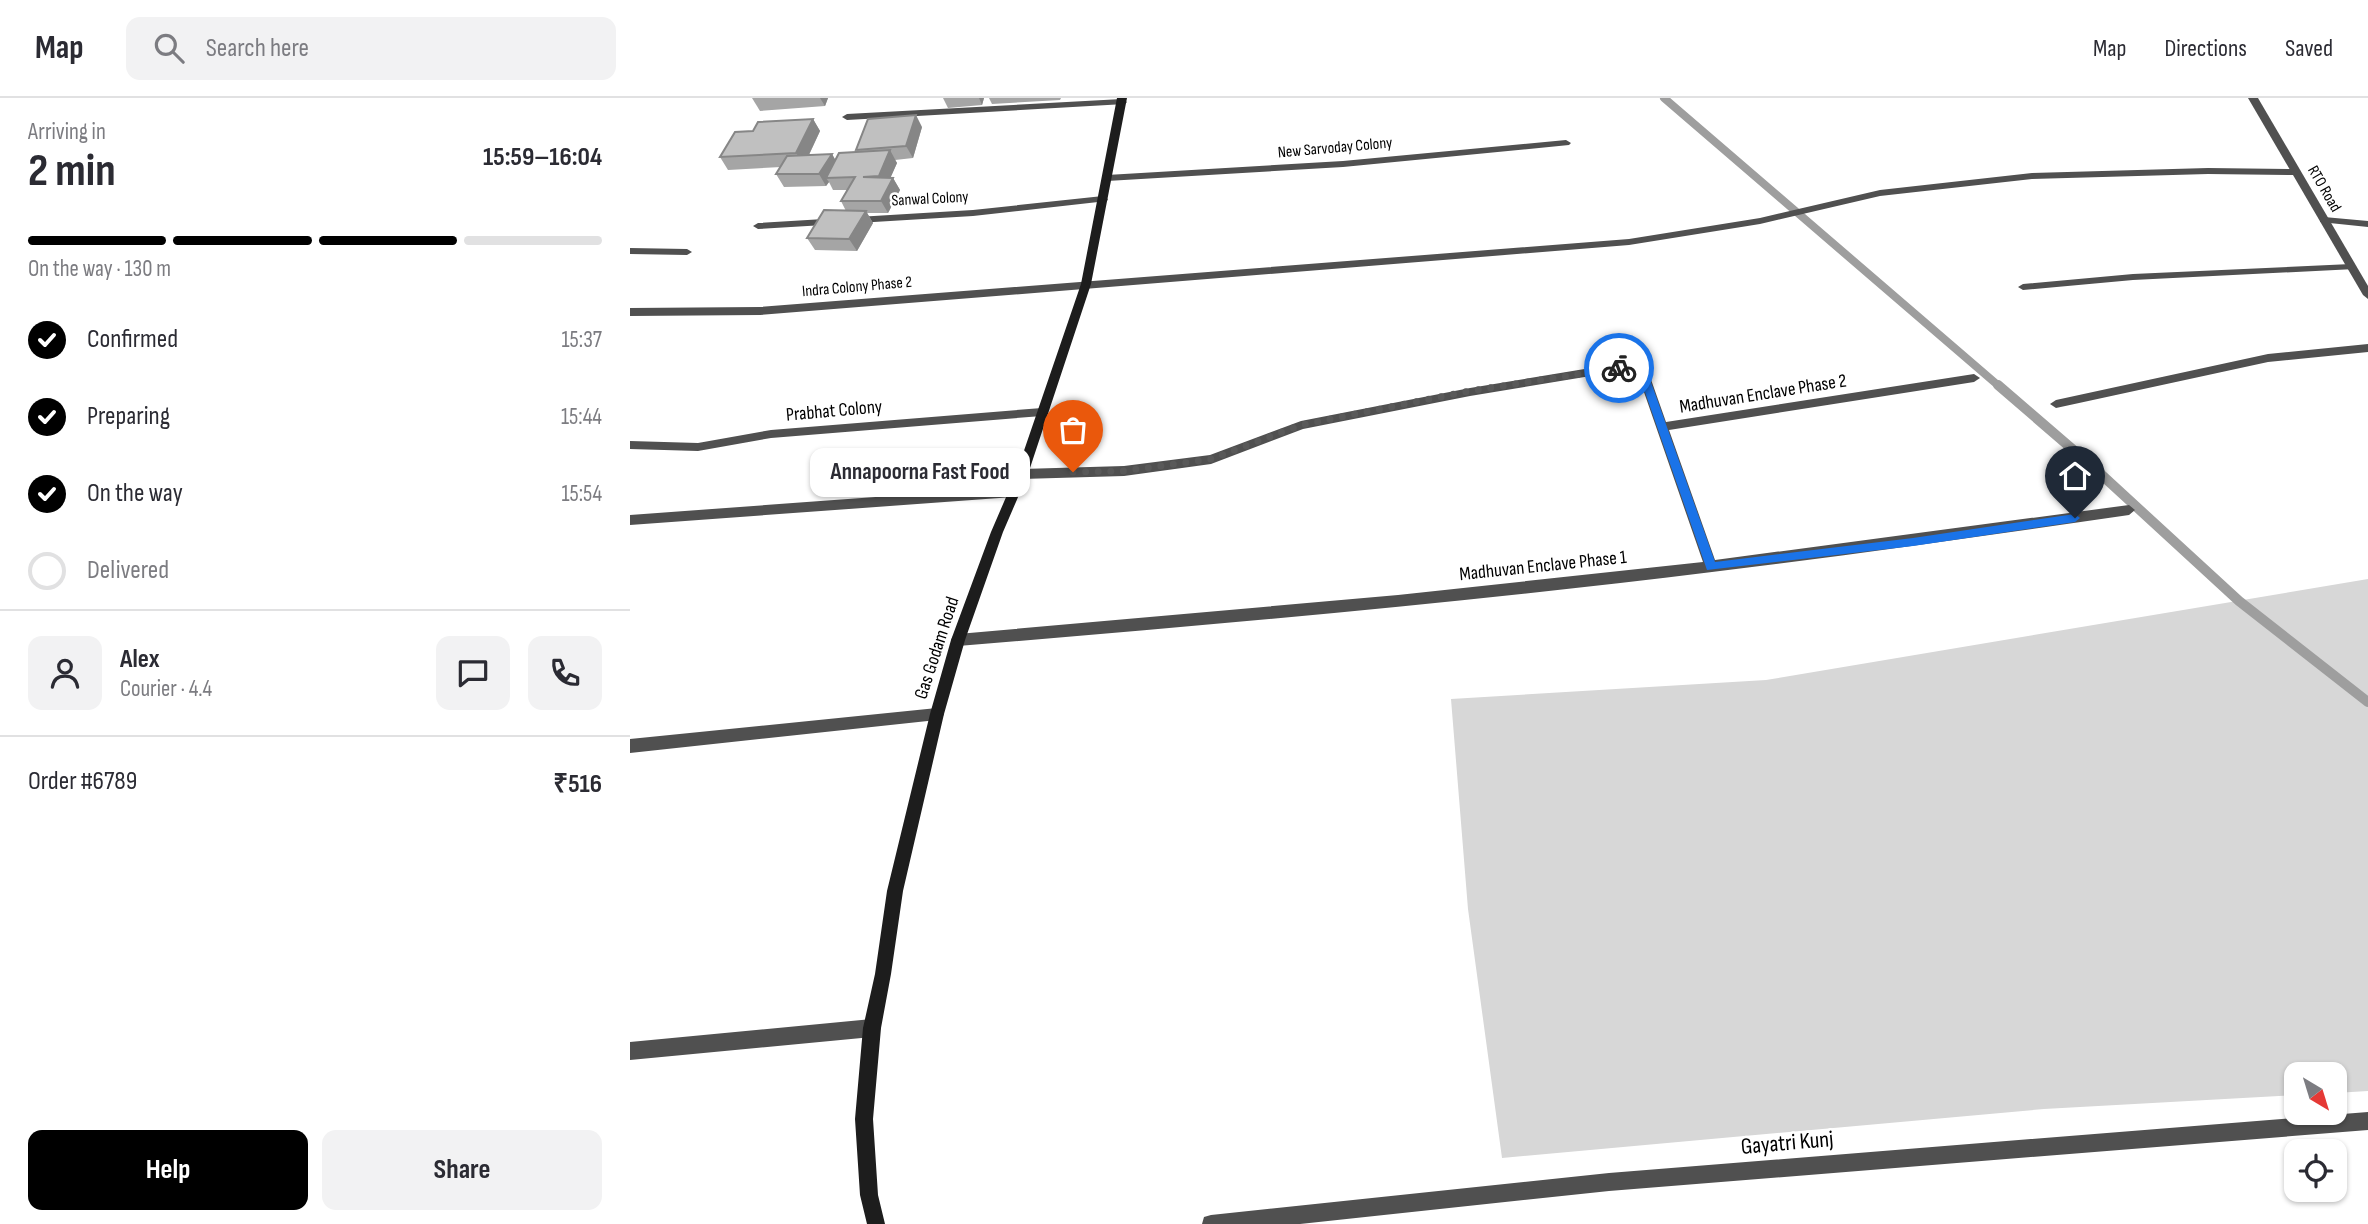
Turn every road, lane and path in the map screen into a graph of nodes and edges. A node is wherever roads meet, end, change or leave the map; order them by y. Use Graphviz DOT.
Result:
graph roads {
  1 [pos="2253,98"];
  2 [pos="1122,100"];
  3 [pos="847,117"];
  4 [pos="1566,143"];
  5 [pos="2296,172"];
  6 [pos="1107,178"];
  7 [pos="1103,199"];
  8 [pos="2324,220"];
  9 [pos="2368,224"];
  10 [pos="758,226"];
  11 [pos="630,251"];
  12 [pos="687,252"];
  13 [pos="2351,267"];
  14 [pos="1086,284"];
  15 [pos="2023,287"];
  16 [pos="2368,295"];
  17 [pos="630,312"];
  18 [pos="2368,348"];
  19 [pos="1975,378"];
  20 [pos="2056,404"];
  21 [pos="1042,412"];
  22 [pos="1662,426"];
  23 [pos="630,445"];
  24 [pos="1022,474"];
  25 [pos="1013,492"];
  26 [pos="2129,510"];
  27 [pos="630,520"];
  28 [pos="1711,567"];
  29 [pos="958,640"];
  30 [pos="937,714"];
  31 [pos="630,746"];
  32 [pos="872,1028"];
  33 [pos="630,1051"];
  34 [pos="2368,1121"];
  35 [pos="876,1224"];
  36 [pos="1211,1224"];
  1 -- 5 [label="street, RTO Road"];
  2 -- 3 [label="street"];
  2 -- 6 [label="main road, Gas Godam Road"];
  4 -- 6 [label="street, New Sarvoday Colony"];
  5 -- 8 [label="street, RTO Road"];
  5 -- 14 [label="street, Indra Colony Phase 2"];
  6 -- 7 [label="main road, Gas Godam Road"];
  7 -- 10 [label="street, Sanwal Colony"];
  7 -- 14 [label="main road, Gas Godam Road"];
  8 -- 9 [label="street"];
  8 -- 13 [label="street, RTO Road"];
  11 -- 12 [label="street"];
  13 -- 15 [label="street"];
  13 -- 16 [label="street, RTO Road"];
  14 -- 17 [label="street, Indra Colony Phase 2"];
  14 -- 21 [label="main road, Gas Godam Road"];
  18 -- 20 [label="street"];
  19 -- 22 [label="street, Madhuvan Enclave Phase 2"];
  21 -- 23 [label="street, Prabhat Colony"];
  21 -- 24 [label="main road, Gas Godam Road"];
  22 -- 24 [label="street, Madhuvan Enclave Phase 2"];
  22 -- 28 [label="street"];
  24 -- 25 [label="main road, Gas Godam Road"];
  25 -- 27 [label="street"];
  25 -- 29 [label="main road, Gas Godam Road"];
  26 -- 28 [label="street, Madhuvan Enclave Phase 1"];
  28 -- 29 [label="street, Madhuvan Enclave Phase 1"];
  29 -- 30 [label="main road, Gas Godam Road"];
  30 -- 31 [label="street"];
  30 -- 32 [label="main road, Gas Godam Road"];
  32 -- 33 [label="street"];
  32 -- 35 [label="main road, Gas Godam Road"];
  34 -- 36 [label="street, Gayatri Kunj"];
}
